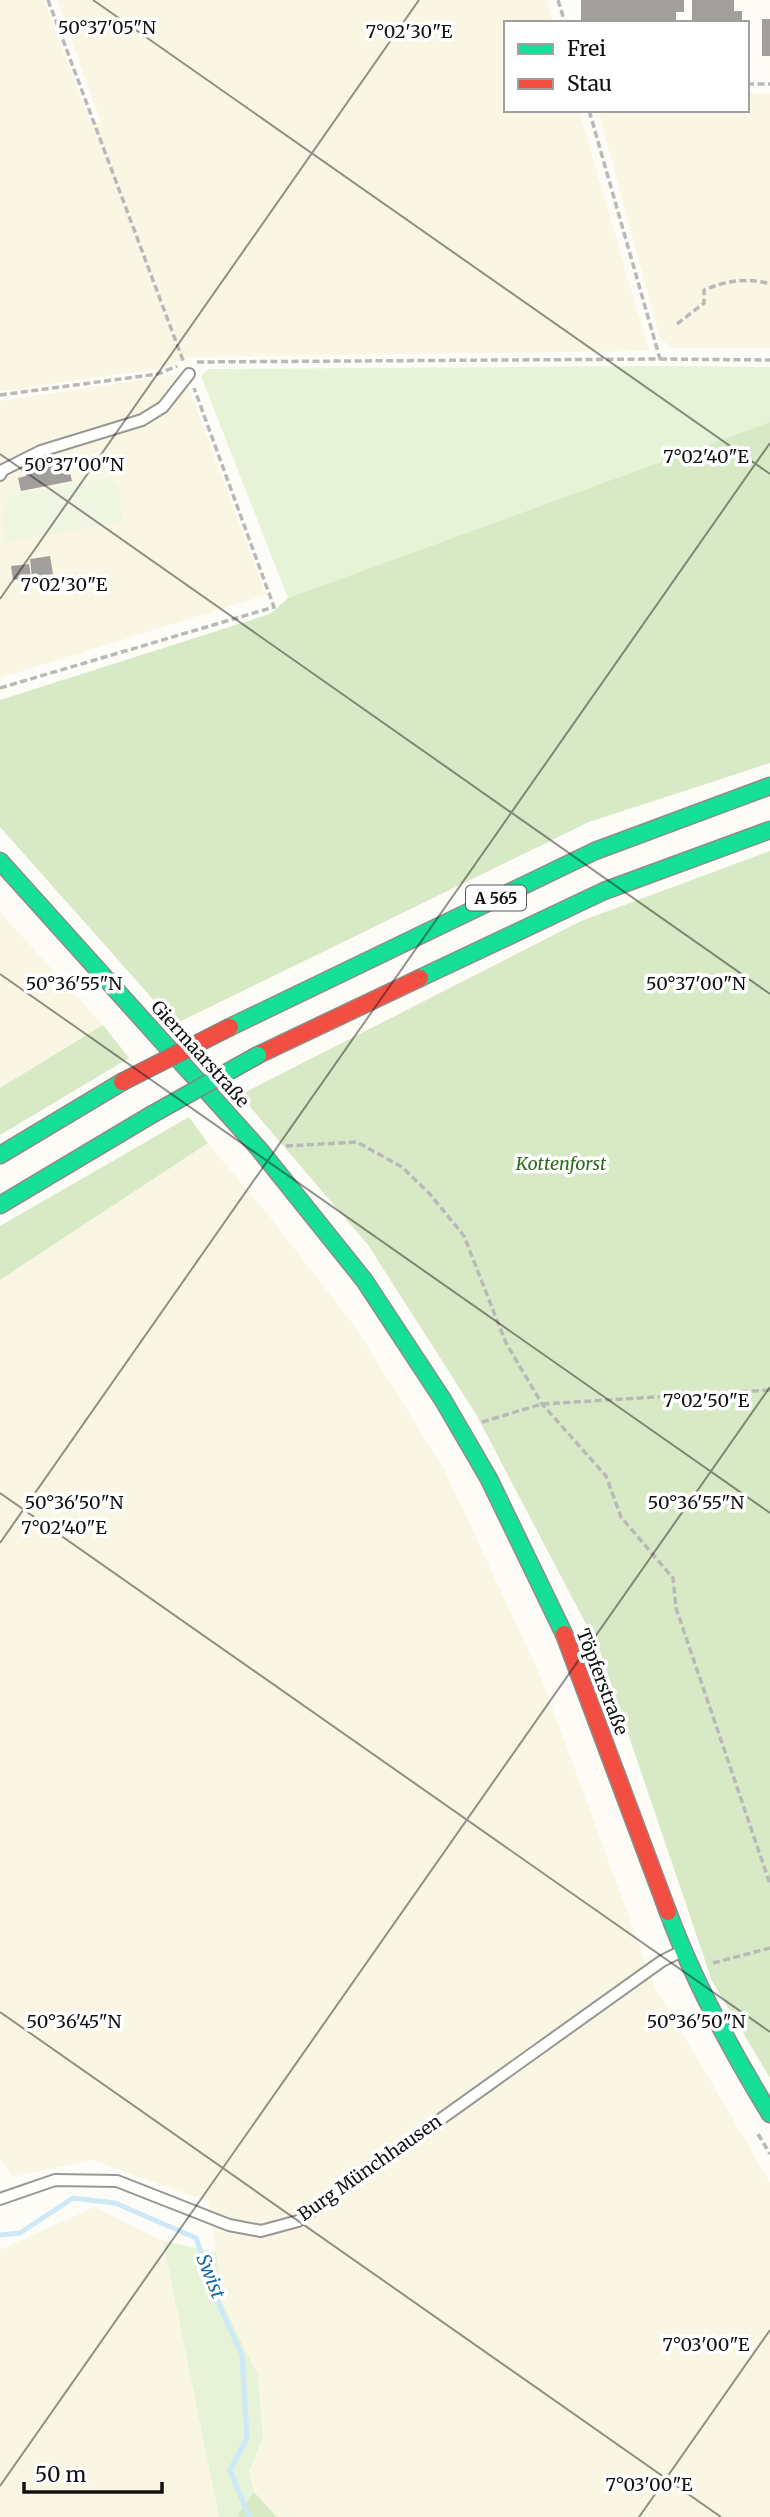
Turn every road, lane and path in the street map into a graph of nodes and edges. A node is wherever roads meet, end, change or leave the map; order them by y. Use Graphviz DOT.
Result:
graph roads {
  1 [pos="48,0"];
  2 [pos="558,0"];
  3 [pos="564,21"];
  4 [pos="749,84"];
  5 [pos="770,84"];
  6 [pos="590,112"];
  7 [pos="770,284"];
  8 [pos="677,324"];
  9 [pos="660,359"];
  10 [pos="770,360"];
  11 [pos="185,362"];
  12 [pos="189,374"];
  13 [pos="0,395"];
  14 [pos="1,472"];
  15 [pos="0,688"];
  16 [pos="770,786"];
  17 [pos="770,830"];
  18 [pos="0,861"];
  19 [pos="0,1155"];
  20 [pos="266,1157"];
  21 [pos="0,1205"];
  22 [pos="364,1280"];
  23 [pos="770,1390"];
  24 [pos="542,1404"];
  25 [pos="459,1429"];
  26 [pos="770,1884"];
  27 [pos="770,1948"];
  28 [pos="682,1950"];
  29 [pos="691,1969"];
  30 [pos="770,2114"];
  31 [pos="0,2199"];
  1 -- 11 [label="path"];
  2 -- 3 [label="path"];
  4 -- 5 [label="path"];
  6 -- 9 [label="path"];
  7 -- 8 [label="path"];
  9 -- 10 [label="path"];
  9 -- 11 [label="path"];
  11 -- 12 [label="path"];
  11 -- 13 [label="path"];
  12 -- 14 [label="lane"];
  12 -- 15 [label="path"];
  16 -- 19 [label="main road, A 565, bridge"];
  17 -- 21 [label="main road, A 565, bridge"];
  18 -- 20 [label="main road, Giermaarstraße"];
  20 -- 22 [label="main road, Giermaarstraße"];
  20 -- 24 [label="path"];
  22 -- 25 [label="main road, Töpferstraße"];
  23 -- 24 [label="path"];
  24 -- 25 [label="path"];
  24 -- 26 [label="path"];
  25 -- 28 [label="main road, Töpferstraße"];
  27 -- 29 [label="path"];
  28 -- 29 [label="main road, Töpferstraße"];
  28 -- 31 [label="lane, Burg Münchhausen"];
  29 -- 30 [label="main road, Töpferstraße"];
}
